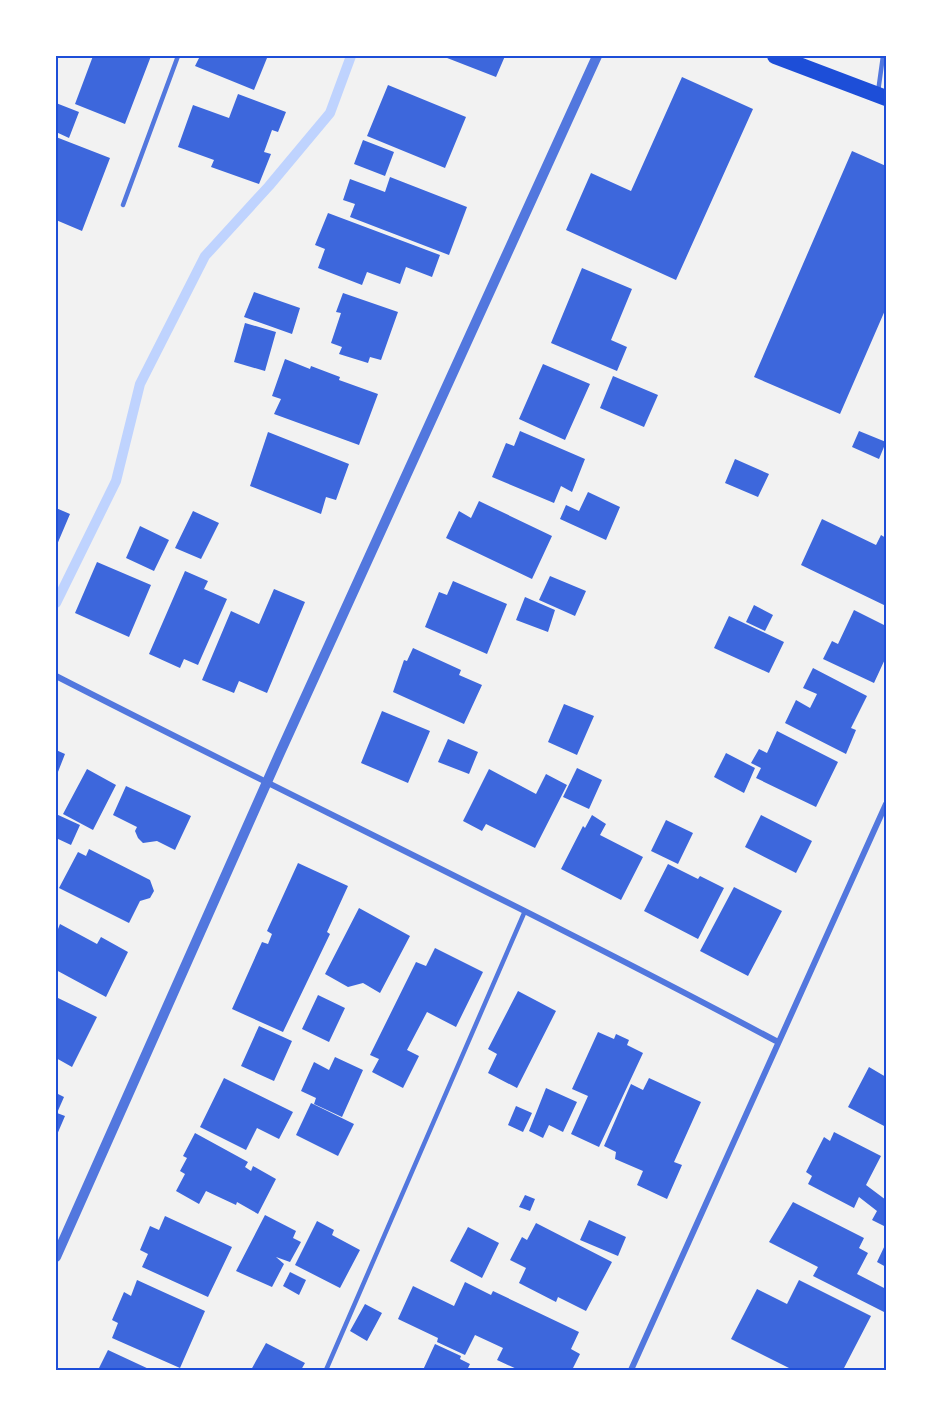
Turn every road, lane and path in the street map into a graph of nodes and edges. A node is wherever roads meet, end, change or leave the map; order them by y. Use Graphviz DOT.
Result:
graph roads {
  1 [pos="178,56"];
  2 [pos="597,56"];
  3 [pos="774,56"];
  4 [pos="883,56"];
  5 [pos="882,96"];
  6 [pos="123,205"];
  7 [pos="56,676"];
  8 [pos="267,785"];
  9 [pos="886,804"];
  10 [pos="526,909"];
  11 [pos="778,1042"];
  12 [pos="56,1257"];
  13 [pos="326,1371"];
  14 [pos="631,1371"];
  1 -- 6 [label="lane"];
  2 -- 8 [label="street"];
  3 -- 5 [label="highway"];
  4 -- 5 [label="lane"];
  7 -- 8 [label="street"];
  8 -- 10 [label="street"];
  8 -- 12 [label="street"];
  9 -- 11 [label="street"];
  10 -- 11 [label="street"];
  10 -- 13 [label="lane"];
  11 -- 14 [label="street"];
}
